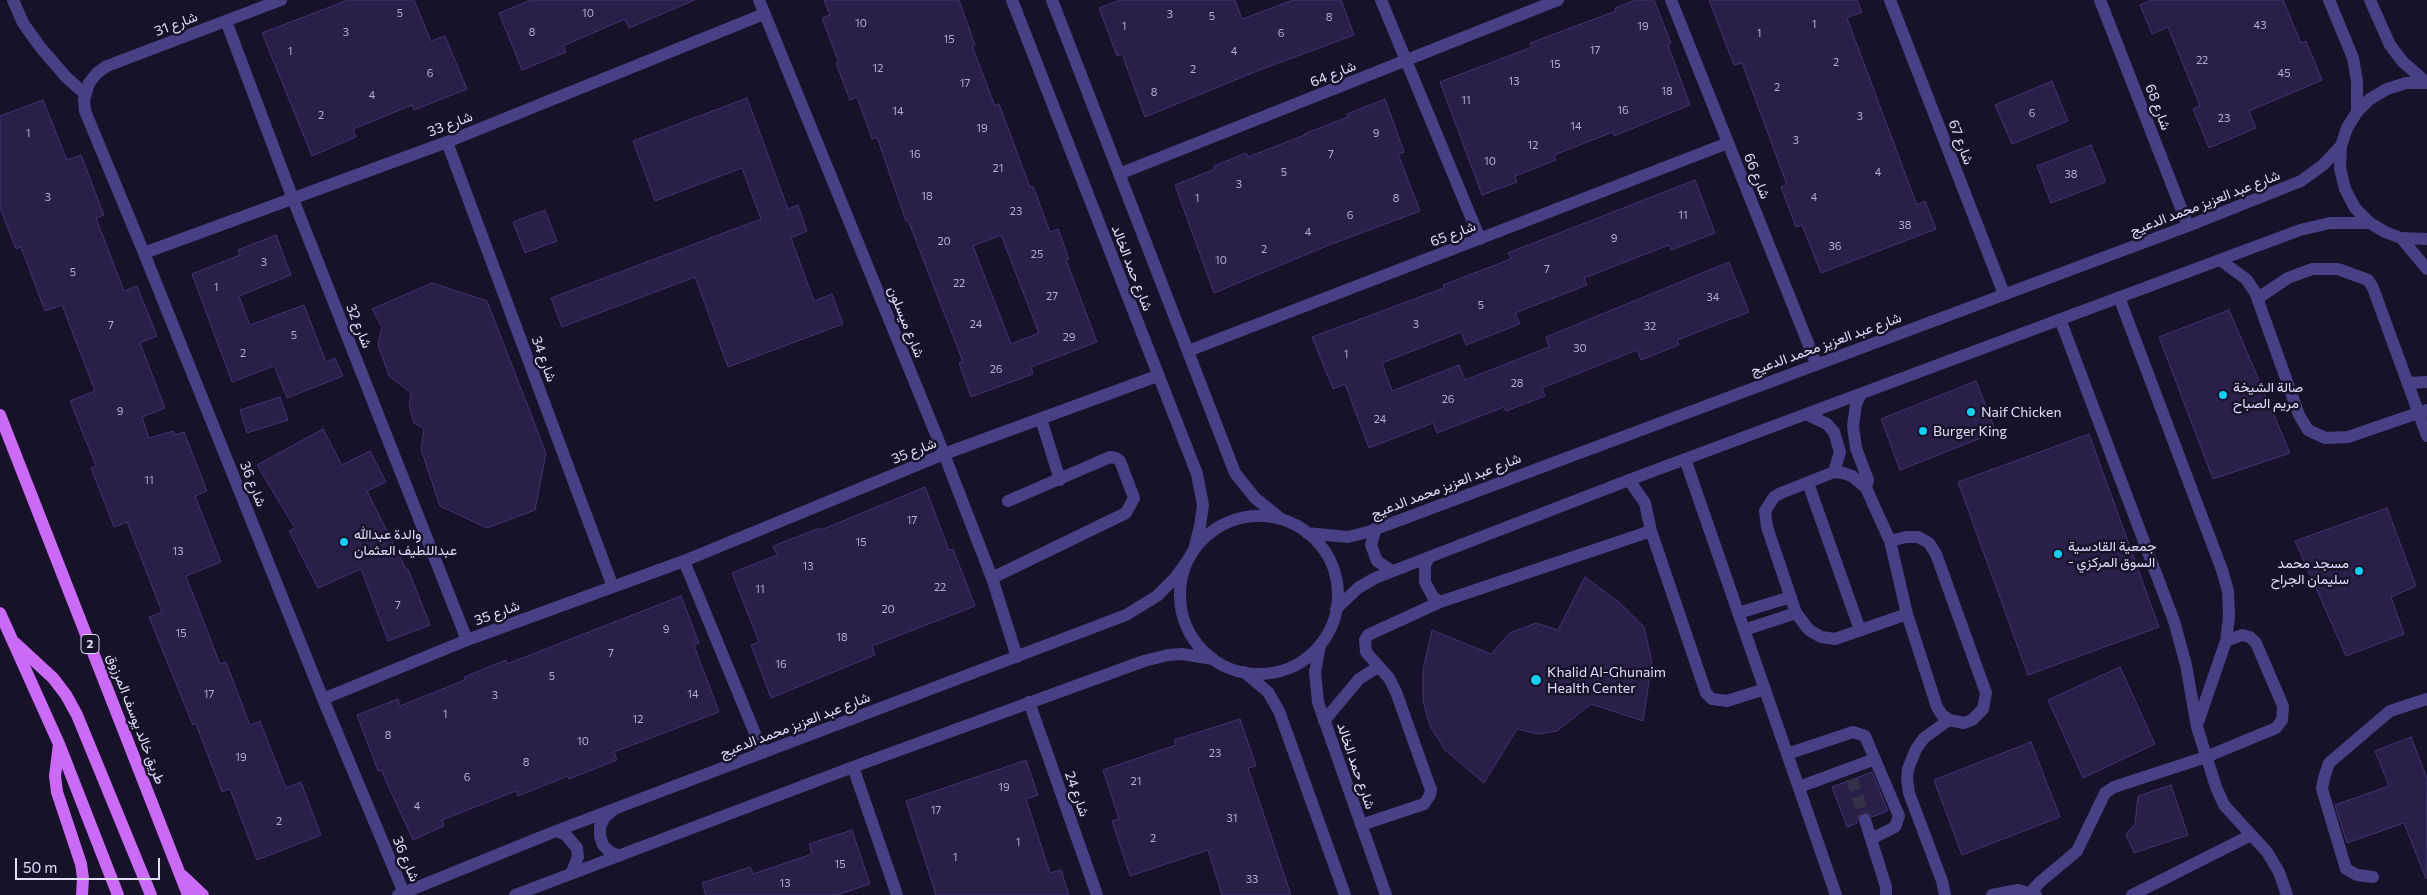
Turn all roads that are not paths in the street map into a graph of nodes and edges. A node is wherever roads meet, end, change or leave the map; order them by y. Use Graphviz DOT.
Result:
graph roads {
  1 [pos="13,0"];
  2 [pos="281,0"];
  3 [pos="759,0"];
  4 [pos="1012,0"];
  5 [pos="1052,0"];
  6 [pos="1381,0"];
  7 [pos="1558,0"];
  8 [pos="1671,0"];
  9 [pos="1890,0"];
  10 [pos="2100,0"];
  11 [pos="2329,0"];
  12 [pos="2370,0"];
  13 [pos="764,14"];
  14 [pos="226,22"];
  15 [pos="1404,61"];
  16 [pos="2426,82"];
  17 [pos="87,89"];
  18 [pos="2356,112"];
  19 [pos="447,142"];
  20 [pos="1728,142"];
  21 [pos="2341,146"];
  22 [pos="1119,174"];
  23 [pos="293,199"];
  24 [pos="2370,223"];
  25 [pos="2188,226"];
  26 [pos="2401,238"];
  27 [pos="2427,239"];
  28 [pos="1480,240"];
  29 [pos="144,254"];
  30 [pos="2220,260"];
  31 [pos="2427,269"];
  32 [pos="2004,294"];
  33 [pos="2119,298"];
  34 [pos="2258,298"];
  35 [pos="2060,319"];
  36 [pos="1188,351"];
  37 [pos="1816,363"];
  38 [pos="1157,376"];
  39 [pos="2427,382"];
  40 [pos="2408,383"];
  41 [pos="1861,394"];
  42 [pos="2423,411"];
  43 [pos="1806,414"];
  44 [pos="0,415"];
  45 [pos="1041,419"];
  46 [pos="2427,436"];
  47 [pos="944,454"];
  48 [pos="1685,460"];
  49 [pos="1834,472"];
  50 [pos="1060,480"];
  51 [pos="1629,480"];
  52 [pos="1808,482"];
  53 [pos="1866,488"];
  54 [pos="1008,501"];
  55 [pos="1280,518"];
  56 [pos="1376,528"];
  57 [pos="1651,531"];
  58 [pos="1307,533"];
  59 [pos="1890,541"];
  60 [pos="1191,555"];
  61 [pos="1428,557"];
  62 [pos="684,561"];
  63 [pos="1392,571"];
  64 [pos="992,578"];
  65 [pos="613,587"];
  66 [pos="1791,597"];
  67 [pos="1440,602"];
  68 [pos="1336,609"];
  69 [pos="0,613"];
  70 [pos="1738,613"];
  71 [pos="1796,613"];
  72 [pos="1907,614"];
  73 [pos="1744,630"];
  74 [pos="1860,630"];
  75 [pos="11,639"];
  76 [pos="467,640"];
  77 [pos="2226,641"];
  78 [pos="1320,644"];
  79 [pos="1017,657"];
  80 [pos="1213,659"];
  81 [pos="1378,667"];
  82 [pos="1244,672"];
  83 [pos="1764,689"];
  84 [pos="323,699"];
  85 [pos="2427,699"];
  86 [pos="1028,702"];
  87 [pos="1949,720"];
  88 [pos="1324,721"];
  89 [pos="2197,727"];
  90 [pos="59,744"];
  91 [pos="763,753"];
  92 [pos="1787,754"];
  93 [pos="2206,757"];
  94 [pos="1875,759"];
  95 [pos="852,767"];
  96 [pos="1798,787"];
  97 [pos="612,811"];
  98 [pos="1865,820"];
  99 [pos="1361,825"];
  100 [pos="556,831"];
  101 [pos="2251,835"];
  102 [pos="1871,839"];
  103 [pos="619,856"];
  104 [pos="180,873"];
  105 [pos="571,874"];
  106 [pos="2372,877"];
  107 [pos="401,894"];
  108 [pos="2034,894"];
  109 [pos="82,895"];
  110 [pos="118,895"];
  111 [pos="151,895"];
  112 [pos="188,895"];
  113 [pos="203,895"];
  114 [pos="515,895"];
  115 [pos="897,895"];
  116 [pos="1097,895"];
  117 [pos="1346,895"];
  118 [pos="1386,895"];
  119 [pos="1836,895"];
  120 [pos="1886,895"];
  121 [pos="1945,895"];
  122 [pos="1992,895"];
  123 [pos="2132,895"];
  124 [pos="2287,895"];
  1 -- 17 [label="street"];
  2 -- 14 [label="street, شارع 31"];
  3 -- 13 [label="street, شارع ميسلون"];
  4 -- 38 [label="street, شارع حمد الخالد"];
  5 -- 22 [label="street, شارع حمد الخالد"];
  6 -- 15 [label="street"];
  7 -- 15 [label="street, شارع 64"];
  8 -- 20 [label="street, شارع 66"];
  9 -- 32 [label="street, شارع 67"];
  10 -- 25 [label="street, شارع 68"];
  11 -- 18 [label="street"];
  12 -- 16 [label="street"];
  13 -- 19 [label="street, شارع 33"];
  13 -- 47 [label="street, شارع ميسلون"];
  14 -- 17 [label="street, شارع 31"];
  14 -- 23 [label="street, شارع 32"];
  15 -- 22 [label="street, شارع 64"];
  15 -- 28 [label="street"];
  16 -- 18 [label="street"];
  17 -- 29 [label="street, شارع 36"];
  18 -- 21 [label="street"];
  19 -- 23 [label="street, شارع 33"];
  19 -- 65 [label="street, شارع 34"];
  20 -- 28 [label="street, شارع 65"];
  20 -- 37 [label="street, شارع 66"];
  21 -- 24 [label="street"];
  21 -- 25 [label="street, شارع عبد العزيز محمد الدعيج"];
  22 -- 36 [label="street, شارع حمد الخالد"];
  23 -- 29 [label="street, شارع 33"];
  23 -- 76 [label="street, شارع 32"];
  24 -- 26 [label="street"];
  24 -- 30 [label="street"];
  25 -- 32 [label="street, شارع عبد العزيز محمد الدعيج"];
  26 -- 27 [label="street"];
  26 -- 31 [label="street"];
  28 -- 36 [label="street, شارع 65"];
  29 -- 84 [label="street, شارع 36"];
  30 -- 33 [label="street"];
  30 -- 34 [label="street"];
  32 -- 37 [label="street, شارع عبد العزيز محمد الدعيج"];
  33 -- 35 [label="street"];
  33 -- 77 [label="street"];
  34 -- 40 [label="street"];
  34 -- 42 [label="street"];
  35 -- 41 [label="street"];
  35 -- 89 [label="street"];
  36 -- 55 [label="street, شارع حمد الخالد"];
  37 -- 56 [label="street, شارع عبد العزيز محمد الدعيج"];
  38 -- 45 [label="street, شارع 35"];
  38 -- 60 [label="street, شارع حمد الخالد"];
  39 -- 40 [label="street"];
  40 -- 42 [label="street"];
  41 -- 43 [label="street"];
  41 -- 53 [label="street"];
  42 -- 46 [label="street"];
  43 -- 48 [label="street"];
  43 -- 49 [label="street"];
  44 -- 104 [label="main road, طريق خالد يوسف المرزوق / 2"];
  45 -- 47 [label="street, شارع 35"];
  45 -- 50 [label="street"];
  47 -- 62 [label="street, شارع 35"];
  47 -- 64 [label="street, شارع ميسلون"];
  48 -- 51 [label="street"];
  48 -- 70 [label="street"];
  49 -- 52 [label="street"];
  49 -- 53 [label="street"];
  50 -- 54 [label="street"];
  50 -- 64 [label="street"];
  51 -- 57 [label="street"];
  51 -- 61 [label="street"];
  52 -- 66 [label="street"];
  52 -- 74 [label="street"];
  53 -- 59 [label="street"];
  55 -- 58 [label="street"];
  55 -- 60 [label="street"];
  56 -- 58 [label="street, شارع عبد العزيز محمد الدعيج"];
  56 -- 63 [label="street"];
  57 -- 67 [label="street"];
  57 -- 83 [label="street"];
  58 -- 68 [label="street"];
  59 -- 72 [label="street"];
  59 -- 87 [label="street"];
  60 -- 79 [label="street, شارع عبد العزيز محمد الدعيج"];
  60 -- 80 [label="street"];
  61 -- 63 [label="street"];
  61 -- 67 [label="street"];
  62 -- 65 [label="street, شارع 35"];
  62 -- 91 [label="street"];
  63 -- 68 [label="street"];
  64 -- 79 [label="street, شارع ميسلون"];
  65 -- 76 [label="street, شارع 35"];
  66 -- 70 [label="street"];
  66 -- 71 [label="street"];
  67 -- 81 [label="street"];
  68 -- 78 [label="street"];
  69 -- 75 [label="main road"];
  70 -- 73 [label="street"];
  71 -- 73 [label="street"];
  71 -- 74 [label="street"];
  72 -- 74 [label="street"];
  72 -- 87 [label="street"];
  73 -- 83 [label="street"];
  75 -- 90 [label="main road"];
  75 -- 111 [label="main road"];
  76 -- 84 [label="street, شارع 35"];
  77 -- 89 [label="street"];
  77 -- 93 [label="street"];
  78 -- 82 [label="street"];
  78 -- 88 [label="street, شارع حمد الخالد"];
  79 -- 91 [label="street, شارع عبد العزيز محمد الدعيج"];
  80 -- 82 [label="street"];
  80 -- 86 [label="street"];
  81 -- 88 [label="street"];
  81 -- 99 [label="street"];
  82 -- 117 [label="street"];
  83 -- 92 [label="street"];
  84 -- 107 [label="street, شارع 36"];
  85 -- 106 [label="street"];
  86 -- 95 [label="street"];
  86 -- 116 [label="street, شارع 24"];
  87 -- 121 [label="street"];
  88 -- 99 [label="street, شارع حمد الخالد"];
  89 -- 93 [label="street"];
  90 -- 109 [label="main road"];
  90 -- 110 [label="main road"];
  91 -- 97 [label="street, شارع عبد العزيز محمد الدعيج"];
  92 -- 94 [label="street"];
  92 -- 96 [label="street"];
  93 -- 101 [label="street"];
  93 -- 108 [label="street"];
  94 -- 96 [label="street"];
  94 -- 102 [label="street"];
  95 -- 103 [label="street"];
  95 -- 115 [label="street"];
  96 -- 119 [label="street"];
  97 -- 100 [label="street, شارع عبد العزيز محمد الدعيج"];
  97 -- 103 [label="street"];
  98 -- 102 [label="street"];
  99 -- 118 [label="street, شارع حمد الخالد"];
  100 -- 105 [label="street"];
  100 -- 107 [label="street, شارع عبد العزيز محمد الدعيج"];
  101 -- 123 [label="street"];
  101 -- 124 [label="street"];
  102 -- 120 [label="street"];
  103 -- 105 [label="street"];
  104 -- 112 [label="main road, طريق خالد يوسف المرزوق / 2"];
  104 -- 113 [label="main road"];
  105 -- 114 [label="street"];
  108 -- 122 [label="street"];
}
